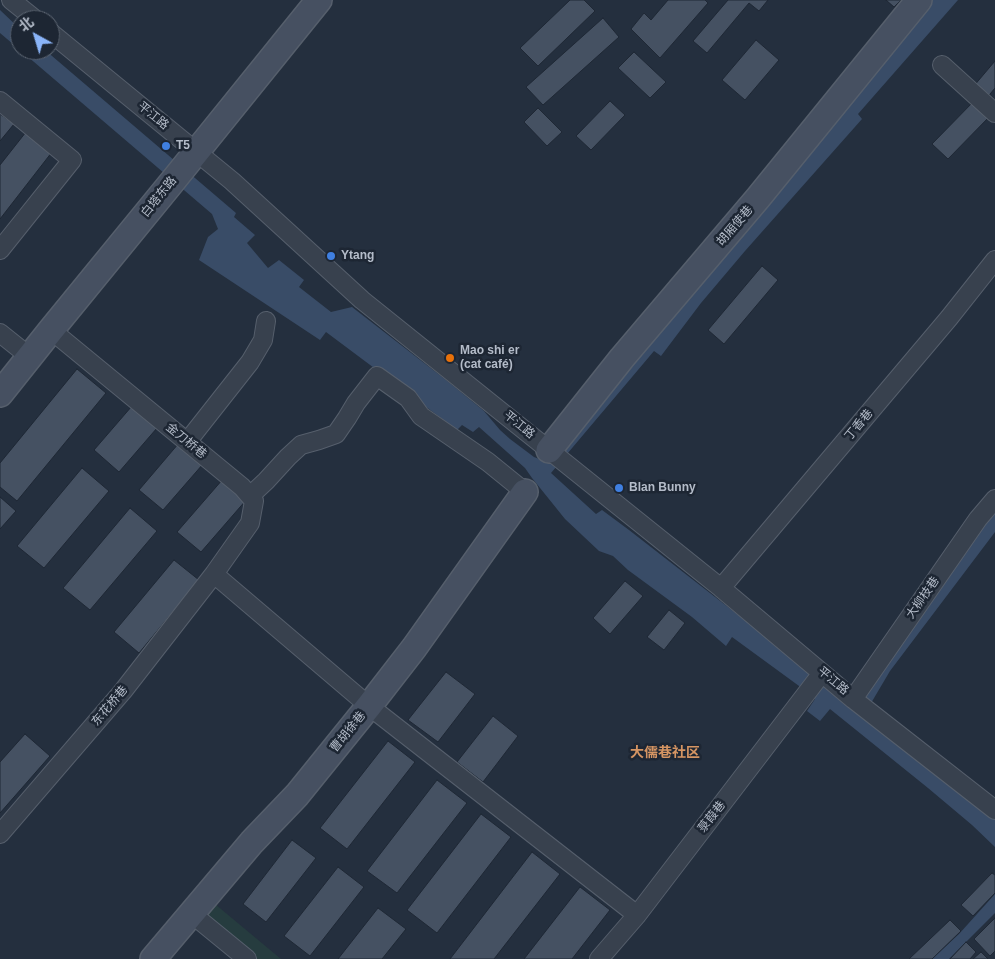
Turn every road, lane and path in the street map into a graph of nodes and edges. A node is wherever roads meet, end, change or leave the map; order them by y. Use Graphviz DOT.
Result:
graph roads {
  1 [pos="11,0"];
  2 [pos="319,0"];
  3 [pos="919,0"];
  4 [pos="24,10"];
  5 [pos="60,41"];
  6 [pos="942,65"];
  7 [pos="0,101"];
  8 [pos="995,113"];
  9 [pos="193,156"];
  10 [pos="0,250"];
  11 [pos="995,260"];
  12 [pos="266,321"];
  13 [pos="51,330"];
  14 [pos="0,333"];
  15 [pos="30,357"];
  16 [pos="0,394"];
  17 [pos="187,442"];
  18 [pos="553,453"];
  19 [pos="525,492"];
  20 [pos="250,496"];
  21 [pos="995,500"];
  22 [pos="214,574"];
  23 [pos="721,588"];
  24 [pos="821,675"];
  25 [pos="860,704"];
  26 [pos="369,706"];
  27 [pos="995,810"];
  28 [pos="0,834"];
  29 [pos="192,914"];
  30 [pos="637,915"];
  31 [pos="153,959"];
  32 [pos="247,959"];
  33 [pos="598,959"];
  1 -- 4 [label="street"];
  2 -- 9 [label="street, 白塔东路"];
  3 -- 18 [label="street, 胡厢使巷"];
  5 -- 9 [label="street, 平江路"];
  6 -- 8 [label="street"];
  7 -- 10 [label="street"];
  9 -- 13 [label="street, 白塔东路"];
  9 -- 18 [label="street, 平江路"];
  11 -- 23 [label="street, 丁香巷"];
  12 -- 17 [label="street"];
  13 -- 15 [label="street, 白塔东路"];
  13 -- 17 [label="street, 金刀桥巷"];
  14 -- 15 [label="street"];
  15 -- 16 [label="street, 白塔东路"];
  17 -- 20 [label="street, 金刀桥巷"];
  18 -- 23 [label="street, 平江路"];
  19 -- 20 [label="street"];
  19 -- 26 [label="street, 曹胡徐巷"];
  20 -- 22 [label="street"];
  21 -- 25 [label="street, 大柳枝巷"];
  22 -- 26 [label="street"];
  22 -- 28 [label="street, 东花桥巷"];
  23 -- 24 [label="street, 平江路"];
  24 -- 25 [label="street, 平江路"];
  24 -- 30 [label="street, 菉葭巷"];
  25 -- 27 [label="street, 平江路"];
  26 -- 29 [label="street, 曹胡徐巷"];
  26 -- 30 [label="street"];
  29 -- 31 [label="street, 曹胡徐巷"];
  29 -- 32 [label="street"];
  30 -- 33 [label="street, 菉葭巷"];
}
